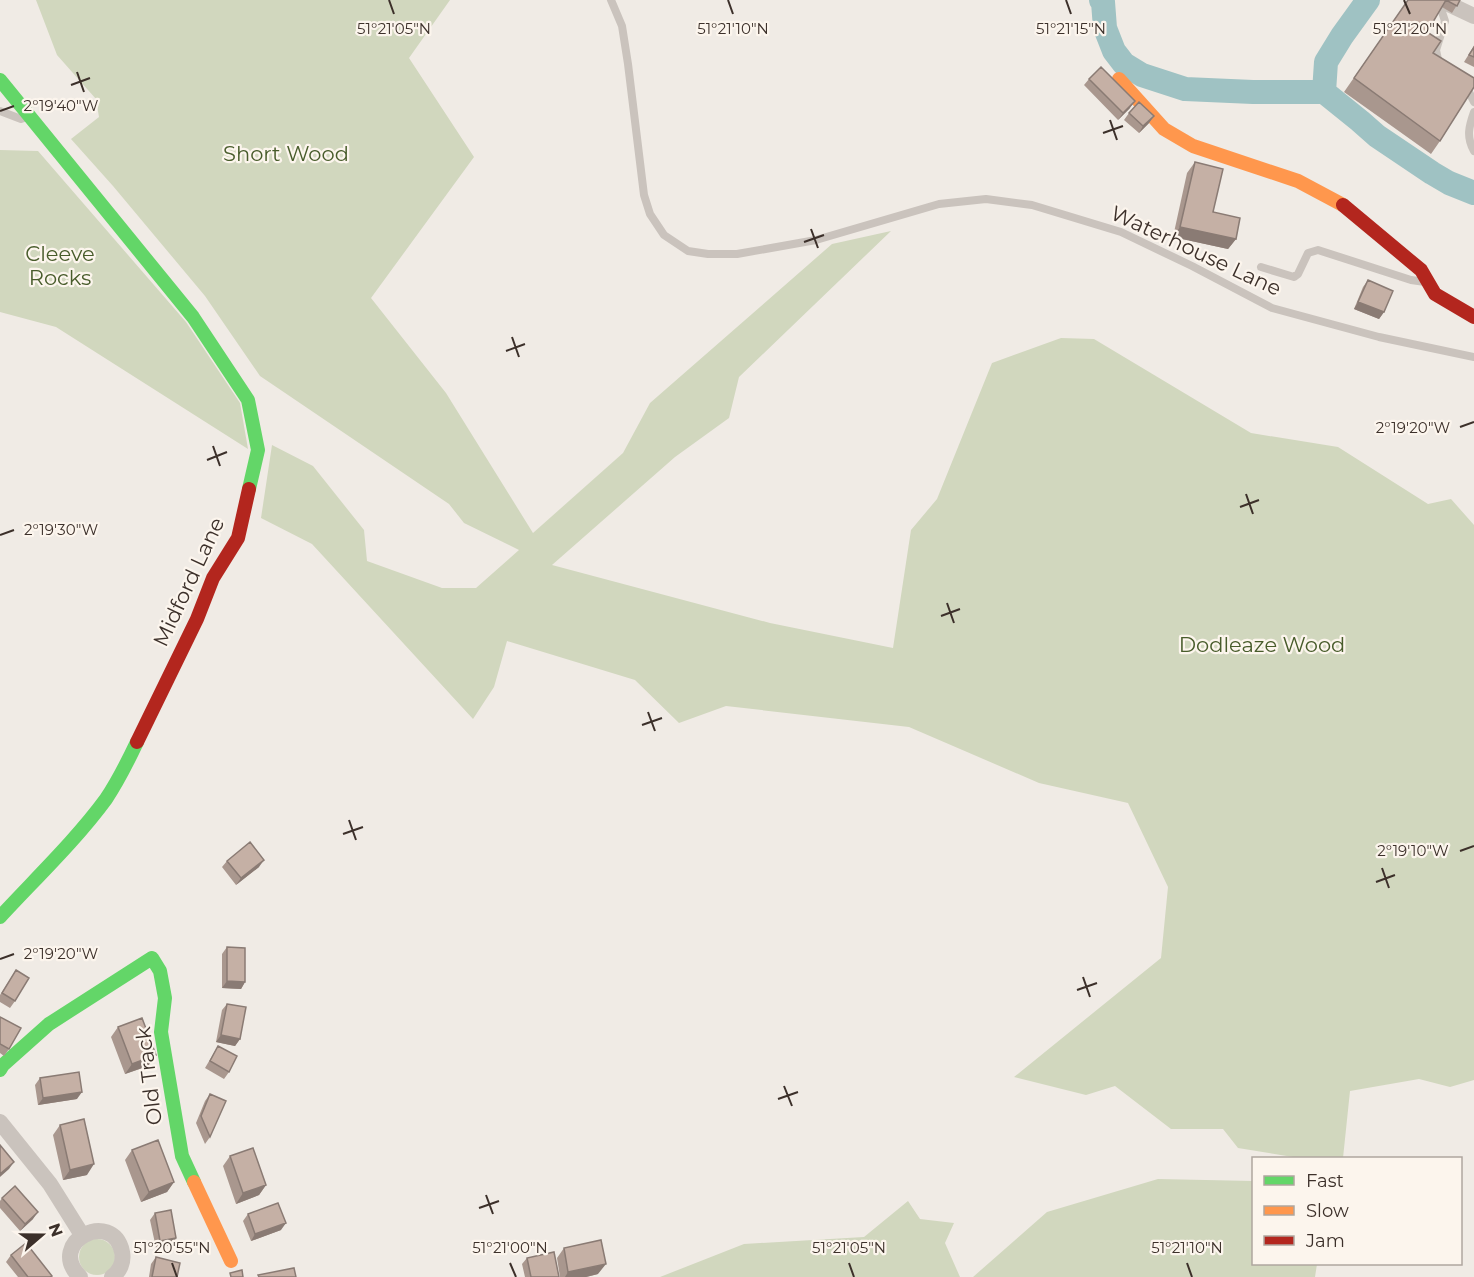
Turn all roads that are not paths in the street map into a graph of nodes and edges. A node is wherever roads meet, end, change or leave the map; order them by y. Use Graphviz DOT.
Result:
graph roads {
  1 [pos="611,0"];
  2 [pos="1439,0"];
  3 [pos="1474,16"];
  4 [pos="1444,69"];
  5 [pos="1119,79"];
  6 [pos="0,80"];
  7 [pos="1459,82"];
  8 [pos="1474,102"];
  9 [pos="0,111"];
  10 [pos="1474,112"];
  11 [pos="31,117"];
  12 [pos="1474,151"];
  13 [pos="1261,267"];
  14 [pos="1428,283"];
  15 [pos="1474,317"];
  16 [pos="1474,357"];
  17 [pos="0,917"];
  18 [pos="0,1070"];
  19 [pos="0,1122"];
  20 [pos="82,1235"];
  21 [pos="231,1261"];
  22 [pos="80,1277"];
  23 [pos="112,1277"];
  1 -- 16 [label="lane, Waterhouse Lane"];
  2 -- 3 [label="street"];
  2 -- 4 [label="lane"];
  5 -- 14 [label="street"];
  6 -- 11 [label="street, Midford Lane"];
  7 -- 8 [label="lane"];
  9 -- 11 [label="lane"];
  10 -- 12 [label="lane"];
  11 -- 17 [label="street, Midford Lane"];
  13 -- 14 [label="lane"];
  14 -- 15 [label="street"];
  18 -- 21 [label="street, Old Track"];
  19 -- 20 [label="street"];
  20 -- 22 [label="street"];
  20 -- 23 [label="street"];
}
